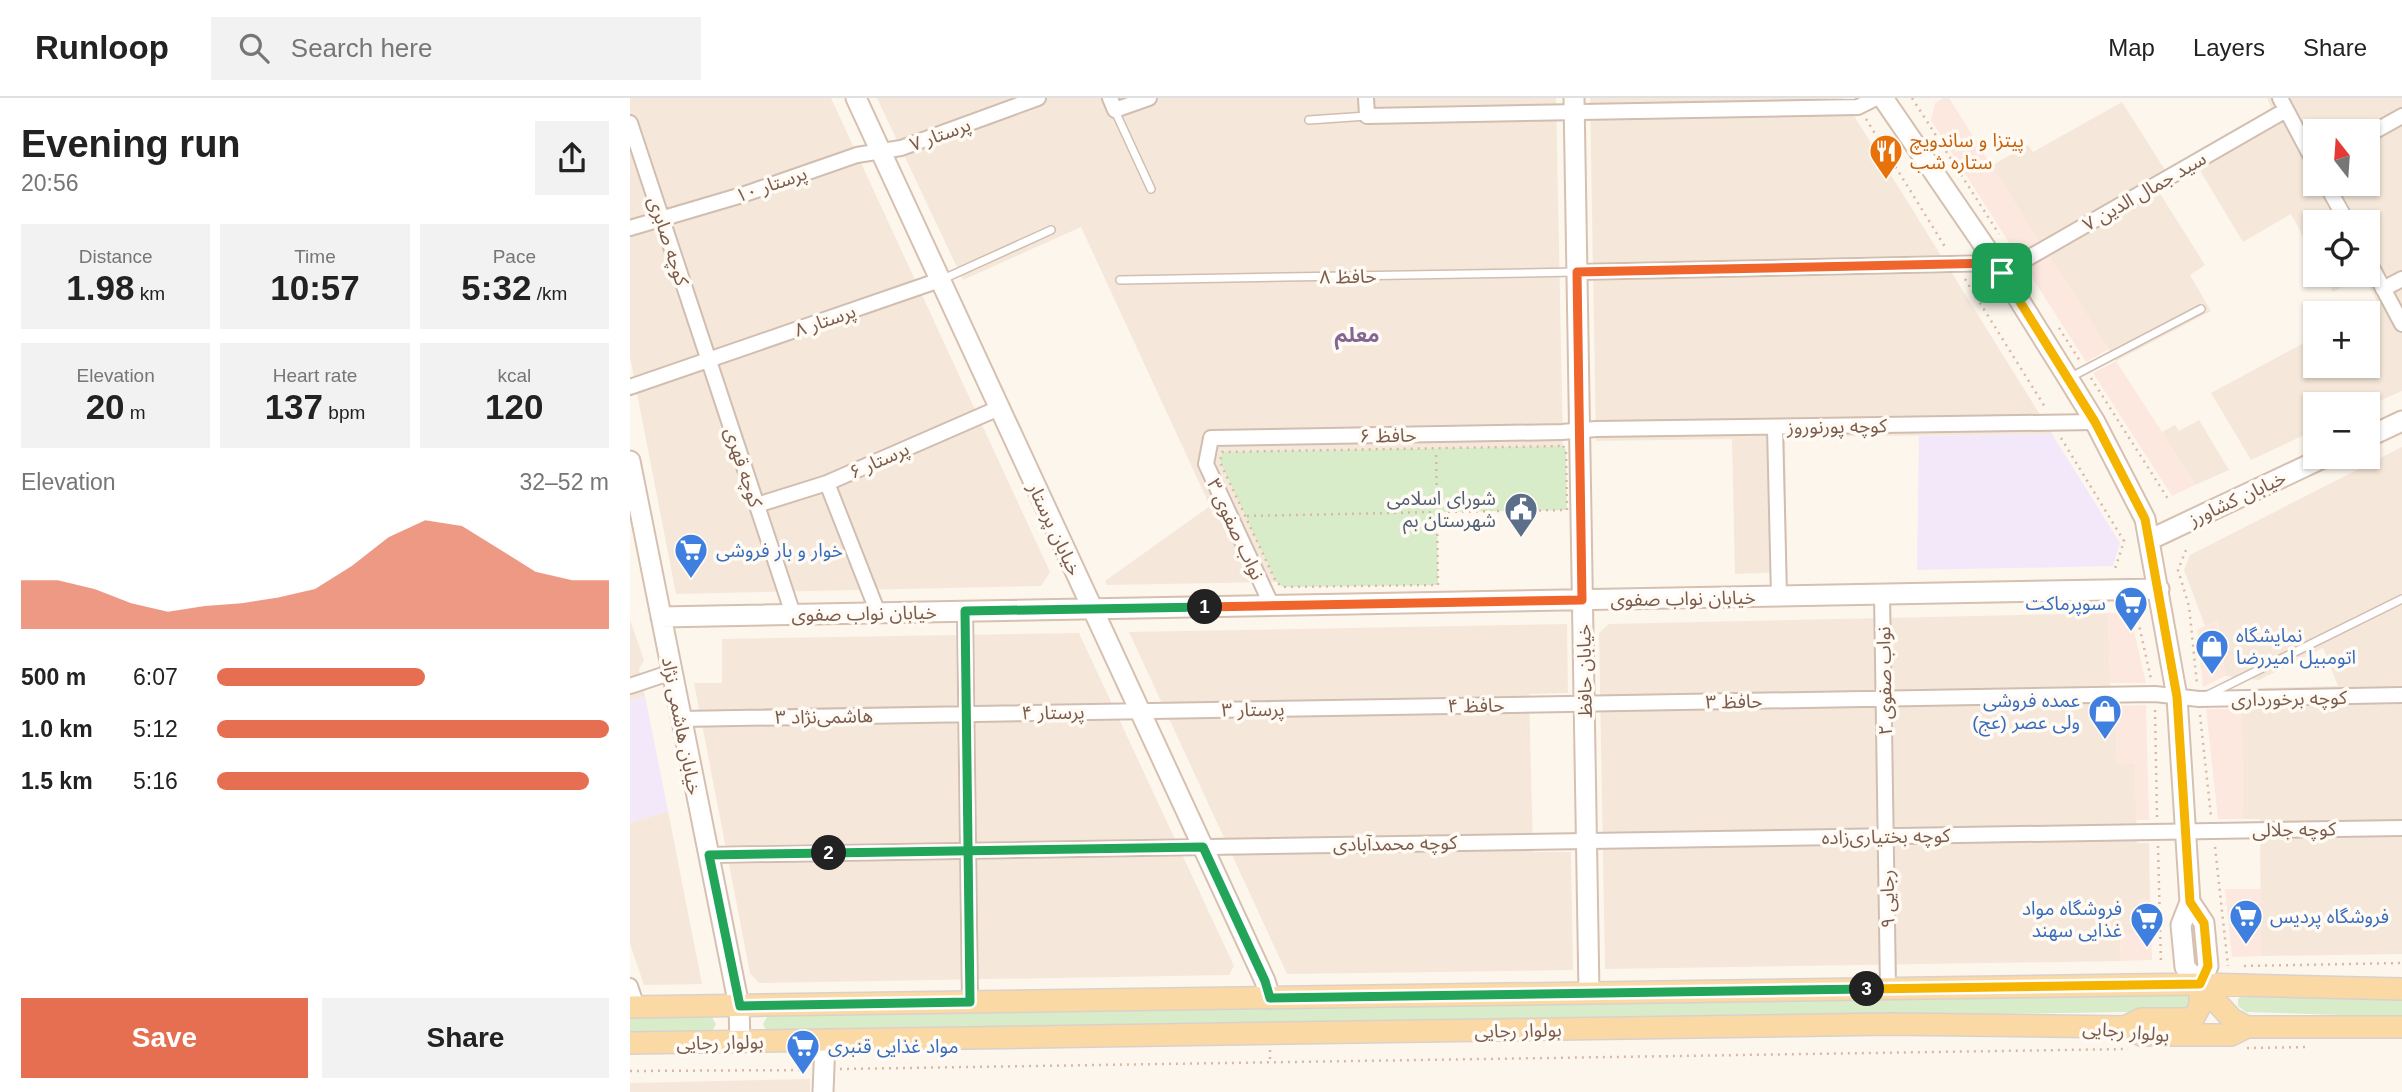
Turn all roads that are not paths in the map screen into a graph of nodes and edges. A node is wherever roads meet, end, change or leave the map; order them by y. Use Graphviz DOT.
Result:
graph roads {
  1 [pos="856,98"];
  2 [pos="1038,98"];
  3 [pos="1149,98"];
  4 [pos="1366,98"];
  5 [pos="1876,98"];
  6 [pos="1883,98"];
  7 [pos="1112,104"];
  8 [pos="2283,104"];
  9 [pos="1574,105"];
  10 [pos="1367,116"];
  11 [pos="2402,116"];
  12 [pos="1309,120"];
  13 [pos="630,123"];
  14 [pos="2380,128"];
  15 [pos="2303,142"];
  16 [pos="881,151"];
  17 [pos="1151,189"];
  18 [pos="662,218"];
  19 [pos="630,228"];
  20 [pos="1051,230"];
  21 [pos="1999,268"];
  22 [pos="1577,272"];
  23 [pos="2402,279"];
  24 [pos="940,280"];
  25 [pos="1120,280"];
  26 [pos="2380,283"];
  27 [pos="2383,289"];
  28 [pos="2201,309"];
  29 [pos="2402,324"];
  30 [pos="709,360"];
  31 [pos="2068,378"];
  32 [pos="630,387"];
  33 [pos="999,408"];
  34 [pos="2402,421"];
  35 [pos="2095,422"];
  36 [pos="1775,427"];
  37 [pos="2380,431"];
  38 [pos="1579,432"];
  39 [pos="1208,451"];
  40 [pos="630,461"];
  41 [pos="2303,467"];
  42 [pos="827,483"];
  43 [pos="634,498"];
  44 [pos="757,505"];
  45 [pos="2149,540"];
  46 [pos="2159,589"];
  47 [pos="1882,594"];
  48 [pos="1779,596"];
  49 [pos="2402,599"];
  50 [pos="1582,600"];
  51 [pos="1272,606"];
  52 [pos="1093,609"];
  53 [pos="965,611"];
  54 [pos="878,613"];
  55 [pos="793,614"];
  56 [pos="661,617"];
  57 [pos="672,672"];
  58 [pos="630,686"];
  59 [pos="2155,694"];
  60 [pos="2402,695"];
  61 [pos="2177,697"];
  62 [pos="1884,699"];
  63 [pos="2199,699"];
  64 [pos="1585,704"];
  65 [pos="1367,707"];
  66 [pos="1140,710"];
  67 [pos="966,714"];
  68 [pos="681,719"];
  69 [pos="1885,767"];
  70 [pos="2402,828"];
  71 [pos="2185,831"];
  72 [pos="1886,836"];
  73 [pos="1587,840"];
  74 [pos="1203,847"];
  75 [pos="968,851"];
  76 [pos="709,855"];
  77 [pos="2200,984"];
  78 [pos="630,986"];
  79 [pos="1888,988"];
  80 [pos="2402,989"];
  81 [pos="1589,993"];
  82 [pos="1427,995"];
  83 [pos="738,998"];
  84 [pos="1270,998"];
  85 [pos="970,1002"];
  86 [pos="633,1007"];
  87 [pos="2125,1027"];
  88 [pos="2247,1027"];
  89 [pos="2402,1027"];
  90 [pos="1427,1032"];
  91 [pos="824,1041"];
  92 [pos="740,1042"];
  93 [pos="630,1043"];
  94 [pos="823,1092"];
  1 -- 16 [label="street, خیابان پرستار"];
  2 -- 16 [label="street, پرستار ۷"];
  3 -- 7 [label="street"];
  4 -- 10 [label="street"];
  5 -- 9 [label="street"];
  6 -- 21 [label="street"];
  7 -- 17 [label="lane"];
  8 -- 15 [label="street"];
  8 -- 21 [label="street, سید جمال الدین ۷"];
  9 -- 10 [label="street"];
  9 -- 22 [label="street, خیابان حافظ"];
  10 -- 12 [label="lane"];
  11 -- 14 [label="street"];
  13 -- 18 [label="street, کوچه صابری"];
  16 -- 18 [label="street, پرستار ۱۰"];
  16 -- 24 [label="street, خیابان پرستار"];
  18 -- 19 [label="street, پرستار ۱۰"];
  18 -- 30 [label="street, کوچه صابری"];
  20 -- 24 [label="lane"];
  21 -- 22 [label="street"];
  21 -- 31 [label="street"];
  22 -- 25 [label="lane, حافظ ۸"];
  22 -- 38 [label="street, خیابان حافظ"];
  23 -- 27 [label="street"];
  24 -- 30 [label="street, پرستار ۸"];
  24 -- 33 [label="street, خیابان پرستار"];
  26 -- 27 [label="street"];
  27 -- 29 [label="street"];
  28 -- 31 [label="lane"];
  30 -- 32 [label="street, پرستار ۸"];
  30 -- 44 [label="street, کوچه قهری"];
  31 -- 35 [label="street"];
  33 -- 42 [label="street, پرستار ۶"];
  33 -- 52 [label="street, خیابان پرستار"];
  34 -- 37 [label="street"];
  35 -- 36 [label="street, کوچه پورنوروز"];
  35 -- 45 [label="street"];
  36 -- 38 [label="street, کوچه پورنوروز"];
  36 -- 48 [label="street"];
  38 -- 39 [label="street, حافظ ۶"];
  38 -- 50 [label="street, خیابان حافظ"];
  39 -- 51 [label="street, نواب صفوی ۳"];
  40 -- 43 [label="street, خیابان هاشمی نژاد"];
  41 -- 45 [label="street, خیابان کشاورز"];
  42 -- 44 [label="street, پرستار ۶"];
  42 -- 54 [label="street"];
  43 -- 56 [label="street, خیابان هاشمی نژاد"];
  44 -- 55 [label="street, کوچه قهری"];
  45 -- 46 [label="street"];
  46 -- 47 [label="street, خیابان نواب صفوی"];
  46 -- 61 [label="street"];
  47 -- 48 [label="street, خیابان نواب صفوی"];
  47 -- 62 [label="street, نواب صفوی ۲"];
  48 -- 50 [label="street, خیابان نواب صفوی"];
  49 -- 63 [label="lane"];
  50 -- 51 [label="street, خیابان نواب صفوی"];
  50 -- 64 [label="street, خیابان حافظ"];
  51 -- 52 [label="street, خیابان نواب صفوی"];
  52 -- 53 [label="street, خیابان نواب صفوی"];
  52 -- 66 [label="street, خیابان پرستار"];
  53 -- 54 [label="street, خیابان نواب صفوی"];
  53 -- 67 [label="street"];
  54 -- 55 [label="street, خیابان نواب صفوی"];
  55 -- 56 [label="street, خیابان نواب صفوی"];
  56 -- 57 [label="street, خیابان هاشمی نژاد"];
  57 -- 58 [label="street"];
  57 -- 68 [label="street, خیابان هاشمی نژاد"];
  59 -- 61 [label="street, کوچه برخورداری"];
  59 -- 62 [label="street, حافظ ۳"];
  60 -- 63 [label="street, کوچه برخورداری"];
  61 -- 63 [label="street, کوچه برخورداری"];
  61 -- 71 [label="street"];
  62 -- 64 [label="street, حافظ ۳"];
  62 -- 69 [label="street, نواب صفوی ۲"];
  64 -- 65 [label="street, حافظ ۴"];
  64 -- 73 [label="street, خیابان حافظ"];
  65 -- 66 [label="street, پرستار ۳"];
  66 -- 67 [label="street, پرستار ۴"];
  66 -- 74 [label="street, خیابان پرستار"];
  67 -- 68 [label="street, هاشمی‌نژاد ۳"];
  67 -- 75 [label="street"];
  68 -- 76 [label="street, خیابان هاشمی نژاد"];
  69 -- 72 [label="street, رجایی ۹"];
  70 -- 71 [label="street, کوچه جلالی"];
  71 -- 72 [label="street, کوچه بختیاری‌زاده"];
  71 -- 77 [label="street"];
  72 -- 73 [label="street, کوچه بختیاری‌زاده"];
  72 -- 79 [label="street, رجایی ۹"];
  73 -- 74 [label="street, کوچه محمدآبادی"];
  73 -- 81 [label="street, خیابان حافظ"];
  74 -- 75 [label="street, کوچه محمدآبادی"];
  74 -- 84 [label="street, خیابان پرستار"];
  75 -- 76 [label="street, کوچه محمدآبادی"];
  75 -- 85 [label="street"];
  76 -- 83 [label="street, خیابان هاشمی نژاد"];
  77 -- 79 [label="main road, بولوار رجایی"];
  77 -- 80 [label="main road, بولوار رجایی"];
  77 -- 87 [label="main road"];
  77 -- 88 [label="main road"];
  78 -- 86 [label="street"];
  79 -- 81 [label="main road, بولوار رجایی"];
  81 -- 82 [label="main road, بولوار رجایی"];
  82 -- 84 [label="main road, بولوار رجایی"];
  82 -- 90 [label="main road"];
  83 -- 85 [label="main road, بولوار رجایی"];
  83 -- 86 [label="main road, بولوار رجایی"];
  83 -- 92 [label="street, خیابان هاشمی نژاد"];
  84 -- 85 [label="main road, بولوار رجایی"];
  87 -- 88 [label="main road, بولوار رجایی"];
  87 -- 90 [label="main road, بولوار رجایی"];
  88 -- 89 [label="main road, بولوار رجایی"];
  90 -- 91 [label="main road, بولوار رجایی"];
  91 -- 92 [label="main road, بولوار رجایی"];
  91 -- 94 [label="street"];
  92 -- 93 [label="main road, بولوار رجایی"];
}
